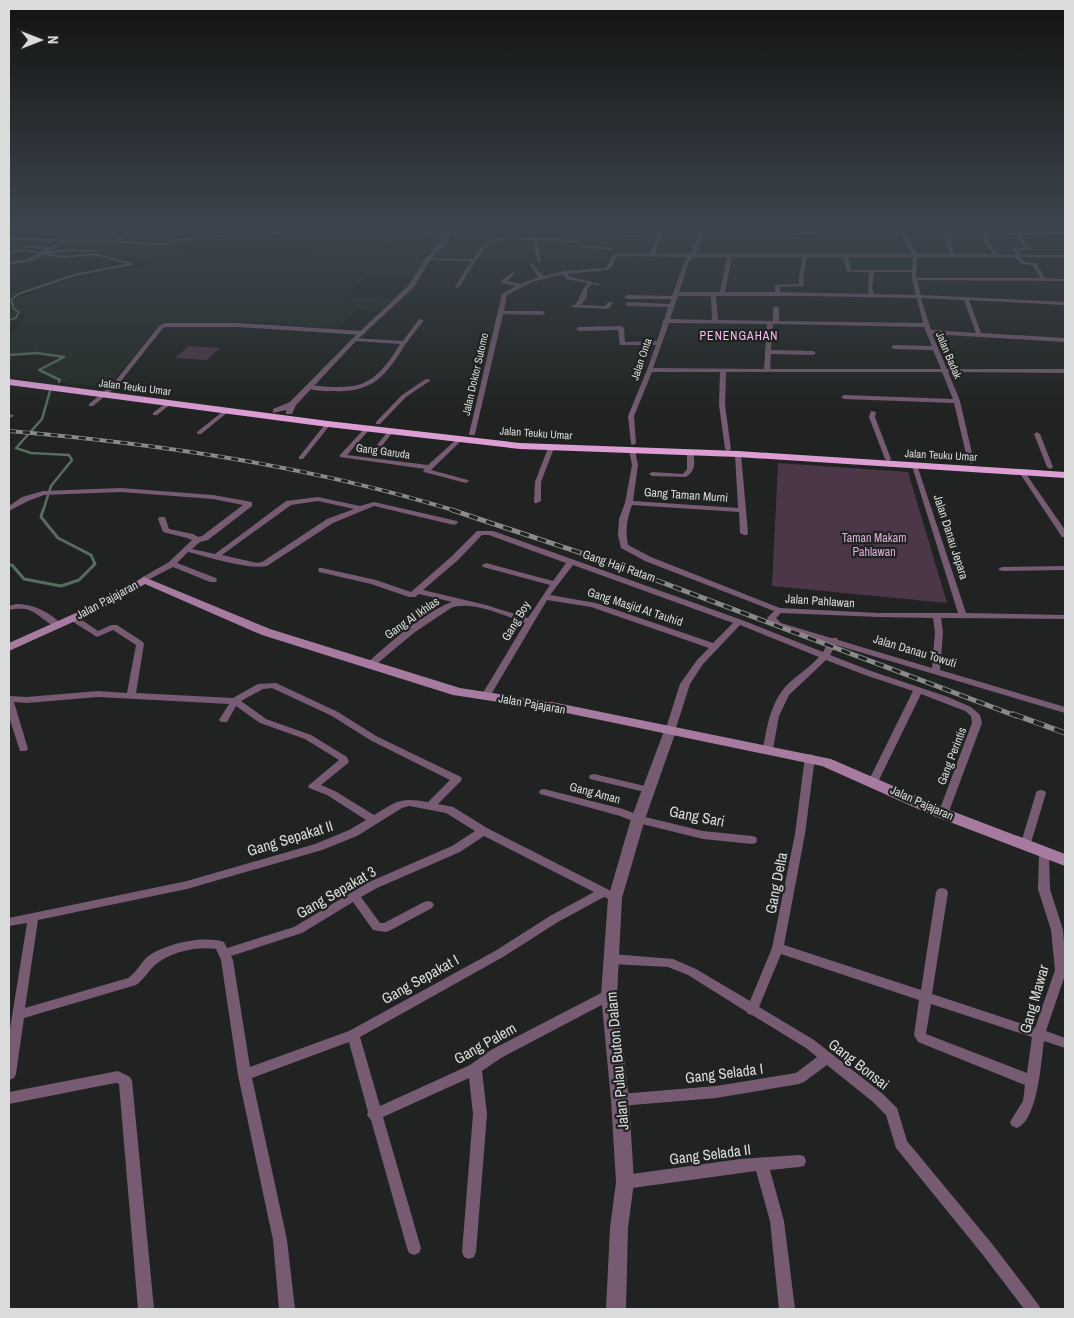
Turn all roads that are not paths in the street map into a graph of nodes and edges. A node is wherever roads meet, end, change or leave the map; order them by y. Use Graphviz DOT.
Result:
graph roads {
  1 [pos="407,291"];
  2 [pos="511,291"];
  3 [pos="585,291"];
  4 [pos="677,291"];
  5 [pos="723,291"];
  6 [pos="778,291"];
  7 [pos="871,291"];
  8 [pos="917,291"];
  9 [pos="713,294"];
  10 [pos="722,294"];
  11 [pos="778,294"];
  12 [pos="872,295"];
  13 [pos="675,296"];
  14 [pos="627,297"];
  15 [pos="919,297"];
  16 [pos="966,298"];
  17 [pos="610,303"];
  18 [pos="628,304"];
  19 [pos="1064,304"];
  20 [pos="671,306"];
  21 [pos="776,308"];
  22 [pos="500,312"];
  23 [pos="542,313"];
  24 [pos="421,320"];
  25 [pos="665,321"];
  26 [pos="715,321"];
  27 [pos="773,322"];
  28 [pos="805,322"];
  29 [pos="926,325"];
  30 [pos="579,329"];
  31 [pos="929,332"];
  32 [pos="362,333"];
  33 [pos="979,335"];
  34 [pos="355,339"];
  35 [pos="1065,341"];
  36 [pos="404,343"];
  37 [pos="658,343"];
  38 [pos="894,347"];
  39 [pos="934,348"];
  40 [pos="768,352"];
  41 [pos="813,353"];
  42 [pos="650,370"];
  43 [pos="723,370"];
  44 [pos="945,370"];
  45 [pos="767,371"];
  46 [pos="1065,371"];
  47 [pos="9,376"];
  48 [pos="428,380"];
  49 [pos="9,382"];
  50 [pos="308,388"];
  51 [pos="105,393"];
  52 [pos="844,397"];
  53 [pos="957,401"];
  54 [pos="168,403"];
  55 [pos="91,405"];
  56 [pos="222,408"];
  57 [pos="291,408"];
  58 [pos="260,412"];
  59 [pos="873,412"];
  60 [pos="155,414"];
  61 [pos="378,423"];
  62 [pos="328,424"];
  63 [pos="367,429"];
  64 [pos="391,431"];
  65 [pos="199,433"];
  66 [pos="472,434"];
  67 [pos="1038,434"];
  68 [pos="460,439"];
  69 [pos="521,442"];
  70 [pos="535,443"];
  71 [pos="379,446"];
  72 [pos="632,447"];
  73 [pos="551,448"];
  74 [pos="728,449"];
  75 [pos="690,452"];
  76 [pos="738,454"];
  77 [pos="771,454"];
  78 [pos="301,458"];
  79 [pos="889,461"];
  80 [pos="971,462"];
  81 [pos="915,466"];
  82 [pos="1050,467"];
  83 [pos="428,468"];
  84 [pos="1065,468"];
  85 [pos="1022,472"];
  86 [pos="652,474"];
  87 [pos="1065,475"];
  88 [pos="466,481"];
  89 [pos="537,501"];
  90 [pos="629,503"];
  91 [pos="359,508"];
  92 [pos="9,509"];
  93 [pos="742,510"];
  94 [pos="162,519"];
  95 [pos="454,523"];
  96 [pos="475,530"];
  97 [pos="487,533"];
  98 [pos="744,533"];
  99 [pos="1065,536"];
  100 [pos="198,540"];
  101 [pos="188,550"];
  102 [pos="215,557"];
  103 [pos="571,562"];
  104 [pos="172,564"];
  105 [pos="486,565"];
  106 [pos="1065,568"];
  107 [pos="1002,569"];
  108 [pos="322,570"];
  109 [pos="144,580"];
  110 [pos="213,580"];
  111 [pos="555,584"];
  112 [pos="418,591"];
  113 [pos="545,597"];
  114 [pos="464,603"];
  115 [pos="9,608"];
  116 [pos="779,610"];
  117 [pos="937,616"];
  118 [pos="963,616"];
  119 [pos="1065,617"];
  120 [pos="74,618"];
  121 [pos="531,622"];
  122 [pos="739,622"];
  123 [pos="58,625"];
  124 [pos="834,640"];
  125 [pos="9,647"];
  126 [pos="716,647"];
  127 [pos="828,655"];
  128 [pos="370,665"];
  129 [pos="936,670"];
  130 [pos="918,690"];
  131 [pos="131,694"];
  132 [pos="486,696"];
  133 [pos="9,701"];
  134 [pos="235,701"];
  135 [pos="968,709"];
  136 [pos="1065,710"];
  137 [pos="224,720"];
  138 [pos="670,731"];
  139 [pos="768,749"];
  140 [pos="23,750"];
  141 [pos="810,758"];
  142 [pos="594,777"];
  143 [pos="873,782"];
  144 [pos="649,790"];
  145 [pos="544,792"];
  146 [pos="1041,792"];
  147 [pos="431,805"];
  148 [pos="943,814"];
  149 [pos="374,820"];
  150 [pos="638,820"];
  151 [pos="482,831"];
  152 [pos="752,840"];
  153 [pos="1025,846"];
  154 [pos="1044,854"];
  155 [pos="1065,860"];
  156 [pos="942,892"];
  157 [pos="609,895"];
  158 [pos="355,896"];
  159 [pos="428,905"];
  160 [pos="33,918"];
  161 [pos="9,922"];
  162 [pos="778,948"];
  163 [pos="226,953"];
  164 [pos="612,959"];
  165 [pos="609,995"];
  166 [pos="926,996"];
  167 [pos="752,1010"];
  168 [pos="18,1015"];
  169 [pos="1039,1033"];
  170 [pos="353,1035"];
  171 [pos="1065,1043"];
  172 [pos="825,1059"];
  173 [pos="474,1068"];
  174 [pos="9,1074"];
  175 [pos="245,1075"];
  176 [pos="1031,1081"];
  177 [pos="9,1098"];
  178 [pos="620,1100"];
  179 [pos="374,1114"];
  180 [pos="1017,1122"];
  181 [pos="799,1161"];
  182 [pos="761,1164"];
  183 [pos="625,1182"];
  184 [pos="414,1248"];
  185 [pos="469,1252"];
  186 [pos="146,1309"];
  187 [pos="287,1309"];
  188 [pos="616,1309"];
  189 [pos="786,1309"];
  190 [pos="1033,1309"];
  1 -- 32 [label="street"];
  2 -- 22 [label="street, Jalan Doktor Sutomo"];
  3 -- 17 [label="street"];
  4 -- 13 [label="street, Jalan Onta"];
  5 -- 10 [label="street"];
  6 -- 11 [label="street"];
  7 -- 12 [label="street"];
  8 -- 15 [label="street, Jalan Badak"];
  9 -- 10 [label="street"];
  9 -- 13 [label="street"];
  9 -- 26 [label="street"];
  10 -- 11 [label="street"];
  11 -- 12 [label="street"];
  12 -- 15 [label="street"];
  13 -- 14 [label="street"];
  13 -- 20 [label="street, Jalan Onta"];
  15 -- 16 [label="street"];
  15 -- 29 [label="street, Jalan Badak"];
  16 -- 19 [label="street"];
  16 -- 33 [label="street"];
  18 -- 20 [label="street"];
  20 -- 25 [label="street, Jalan Onta"];
  21 -- 27 [label="street"];
  22 -- 23 [label="street"];
  22 -- 66 [label="street, Jalan Doktor Sutomo"];
  24 -- 36 [label="street"];
  25 -- 26 [label="street"];
  25 -- 37 [label="street, Jalan Onta"];
  26 -- 27 [label="street"];
  27 -- 28 [label="street"];
  27 -- 40 [label="street"];
  28 -- 29 [label="street"];
  29 -- 31 [label="street, Jalan Badak"];
  30 -- 37 [label="street"];
  31 -- 33 [label="street"];
  31 -- 39 [label="street, Jalan Badak"];
  32 -- 34 [label="street"];
  32 -- 51 [label="street"];
  33 -- 35 [label="street"];
  34 -- 36 [label="street"];
  34 -- 50 [label="street"];
  36 -- 50 [label="street"];
  37 -- 42 [label="street, Jalan Onta"];
  38 -- 39 [label="street"];
  39 -- 44 [label="street, Jalan Badak"];
  40 -- 41 [label="street"];
  40 -- 45 [label="street"];
  42 -- 43 [label="street"];
  42 -- 72 [label="street, Jalan Onta"];
  43 -- 45 [label="street"];
  43 -- 74 [label="street"];
  44 -- 45 [label="street"];
  44 -- 46 [label="street"];
  44 -- 53 [label="street, Jalan Badak"];
  47 -- 51 [label="highway, Jalan Teuku Umar"];
  48 -- 61 [label="street"];
  49 -- 51 [label="highway, Jalan Teuku Umar"];
  50 -- 57 [label="street"];
  51 -- 54 [label="highway, Jalan Teuku Umar"];
  51 -- 55 [label="street"];
  51 -- 56 [label="highway, Jalan Teuku Umar"];
  52 -- 53 [label="street"];
  53 -- 80 [label="street, Jalan Badak"];
  54 -- 56 [label="highway, Jalan Teuku Umar"];
  54 -- 60 [label="street"];
  56 -- 58 [label="highway, Jalan Teuku Umar"];
  56 -- 65 [label="street"];
  57 -- 58 [label="highway, Jalan Teuku Umar"];
  57 -- 61 [label="highway, Jalan Teuku Umar"];
  58 -- 62 [label="highway, Jalan Teuku Umar"];
  59 -- 79 [label="street"];
  61 -- 66 [label="highway, Jalan Teuku Umar"];
  62 -- 63 [label="highway, Jalan Teuku Umar"];
  62 -- 78 [label="street"];
  63 -- 64 [label="highway, Jalan Teuku Umar"];
  63 -- 83 [label="street, Gang Garuda"];
  64 -- 68 [label="highway, Jalan Teuku Umar"];
  64 -- 71 [label="street"];
  66 -- 69 [label="highway, Jalan Teuku Umar"];
  67 -- 82 [label="street"];
  68 -- 69 [label="highway, Jalan Teuku Umar"];
  68 -- 83 [label="street"];
  69 -- 70 [label="highway, Jalan Teuku Umar"];
  70 -- 72 [label="highway, Jalan Teuku Umar"];
  70 -- 73 [label="highway, Jalan Teuku Umar"];
  72 -- 73 [label="highway, Jalan Teuku Umar"];
  72 -- 74 [label="highway, Jalan Teuku Umar"];
  72 -- 75 [label="highway, Jalan Teuku Umar"];
  72 -- 90 [label="street, Jalan Pahlawan"];
  73 -- 89 [label="street"];
  74 -- 77 [label="highway, Jalan Teuku Umar"];
  75 -- 76 [label="highway, Jalan Teuku Umar"];
  75 -- 86 [label="street"];
  76 -- 77 [label="highway, Jalan Teuku Umar"];
  76 -- 93 [label="street, Gang Taman Murni"];
  77 -- 79 [label="highway, Jalan Teuku Umar"];
  79 -- 80 [label="highway, Jalan Teuku Umar"];
  79 -- 81 [label="highway, Jalan Teuku Umar"];
  80 -- 82 [label="highway, Jalan Teuku Umar"];
  81 -- 85 [label="highway, Jalan Teuku Umar"];
  81 -- 118 [label="street, Jalan Danau Jepara"];
  82 -- 84 [label="highway, Jalan Teuku Umar"];
  83 -- 88 [label="street"];
  85 -- 87 [label="highway, Jalan Teuku Umar"];
  85 -- 99 [label="street"];
  90 -- 93 [label="street, Gang Taman Murni"];
  90 -- 116 [label="street, Jalan Pahlawan"];
  91 -- 95 [label="street"];
  91 -- 102 [label="street"];
  91 -- 102 [label="street"];
  92 -- 100 [label="street"];
  93 -- 98 [label="street, Gang Taman Murni"];
  94 -- 100 [label="street"];
  96 -- 97 [label="street, Gang Haji Ratam"];
  97 -- 103 [label="street, Gang Haji Ratam"];
  97 -- 112 [label="street"];
  100 -- 101 [label="street"];
  101 -- 102 [label="street"];
  101 -- 104 [label="street"];
  103 -- 111 [label="street, Gang Boy"];
  103 -- 122 [label="street, Gang Haji Ratam"];
  104 -- 109 [label="street"];
  104 -- 110 [label="street"];
  105 -- 111 [label="street"];
  106 -- 107 [label="street"];
  108 -- 112 [label="street"];
  109 -- 120 [label="main road, Jalan Pajajaran"];
  109 -- 128 [label="main road, Jalan Pajajaran"];
  111 -- 113 [label="street, Gang Boy"];
  112 -- 114 [label="street"];
  113 -- 121 [label="street, Gang Boy"];
  113 -- 126 [label="street, Gang Masjid At Tauhid"];
  114 -- 121 [label="street"];
  114 -- 128 [label="street, Gang Al Ikhlas"];
  115 -- 123 [label="street"];
  116 -- 117 [label="street, Jalan Pahlawan"];
  116 -- 124 [label="street, Jalan Danau Towuti"];
  117 -- 118 [label="street, Jalan Pahlawan"];
  117 -- 129 [label="street"];
  118 -- 119 [label="street, Jalan Pahlawan"];
  120 -- 123 [label="main road, Jalan Pajajaran"];
  120 -- 131 [label="street"];
  121 -- 132 [label="street, Gang Boy"];
  122 -- 126 [label="street"];
  122 -- 127 [label="street, Gang Haji Ratam"];
  123 -- 125 [label="main road, Jalan Pajajaran"];
  124 -- 127 [label="street"];
  124 -- 129 [label="street, Jalan Danau Towuti"];
  126 -- 138 [label="street"];
  127 -- 130 [label="street, Gang Haji Ratam"];
  127 -- 139 [label="street"];
  128 -- 132 [label="main road, Jalan Pajajaran"];
  129 -- 136 [label="street, Jalan Danau Towuti"];
  130 -- 135 [label="street, Gang Haji Ratam"];
  130 -- 143 [label="street"];
  131 -- 133 [label="street"];
  131 -- 134 [label="street"];
  132 -- 138 [label="main road, Jalan Pajajaran"];
  133 -- 140 [label="street"];
  134 -- 137 [label="street"];
  134 -- 147 [label="street"];
  134 -- 149 [label="street"];
  135 -- 148 [label="street, Gang Perintis"];
  138 -- 139 [label="main road, Jalan Pajajaran"];
  138 -- 144 [label="street, Jalan Pulau Buton Dalam"];
  139 -- 141 [label="main road, Jalan Pajajaran"];
  141 -- 143 [label="main road, Jalan Pajajaran"];
  141 -- 162 [label="street, Gang Delta"];
  142 -- 144 [label="street"];
  143 -- 148 [label="main road, Jalan Pajajaran"];
  144 -- 150 [label="street, Jalan Pulau Buton Dalam"];
  145 -- 150 [label="street, Gang Aman"];
  146 -- 153 [label="street"];
  147 -- 149 [label="street, Gang Sepakat II"];
  147 -- 151 [label="street, Gang Sepakat II"];
  148 -- 153 [label="main road, Jalan Pajajaran"];
  149 -- 160 [label="street, Gang Sepakat II"];
  150 -- 152 [label="street, Gang Sari"];
  150 -- 157 [label="street, Jalan Pulau Buton Dalam"];
  151 -- 157 [label="street, Gang Sepakat II"];
  151 -- 158 [label="street, Gang Sepakat 3"];
  153 -- 154 [label="main road, Jalan Pajajaran"];
  154 -- 155 [label="main road, Jalan Pajajaran"];
  154 -- 169 [label="street, Gang Mawar"];
  156 -- 166 [label="street"];
  157 -- 164 [label="street, Jalan Pulau Buton Dalam"];
  157 -- 170 [label="street, Gang Sepakat I"];
  158 -- 159 [label="street"];
  158 -- 163 [label="street, Gang Sepakat 3"];
  160 -- 161 [label="street, Gang Sepakat II"];
  160 -- 168 [label="street"];
  162 -- 166 [label="street"];
  162 -- 167 [label="street, Gang Delta"];
  163 -- 168 [label="street"];
  163 -- 175 [label="street"];
  164 -- 165 [label="street, Jalan Pulau Buton Dalam"];
  164 -- 167 [label="street, Gang Bonsai"];
  165 -- 173 [label="street, Gang Palem"];
  165 -- 178 [label="street, Jalan Pulau Buton Dalam"];
  166 -- 169 [label="street"];
  166 -- 176 [label="street"];
  167 -- 172 [label="street, Gang Bonsai"];
  168 -- 174 [label="street"];
  169 -- 171 [label="street"];
  169 -- 176 [label="street, Gang Mawar"];
  170 -- 175 [label="street, Gang Sepakat I"];
  170 -- 179 [label="street"];
  172 -- 178 [label="street, Gang Selada I"];
  172 -- 190 [label="street, Gang Bonsai"];
  173 -- 179 [label="street, Gang Palem"];
  173 -- 185 [label="street"];
  175 -- 187 [label="street"];
  176 -- 180 [label="street, Gang Mawar"];
  177 -- 186 [label="street"];
  178 -- 183 [label="street, Jalan Pulau Buton Dalam"];
  179 -- 184 [label="street"];
  181 -- 182 [label="street, Gang Selada II"];
  182 -- 183 [label="street, Gang Selada II"];
  182 -- 189 [label="street"];
  183 -- 188 [label="street, Jalan Pulau Buton Dalam"];
}
